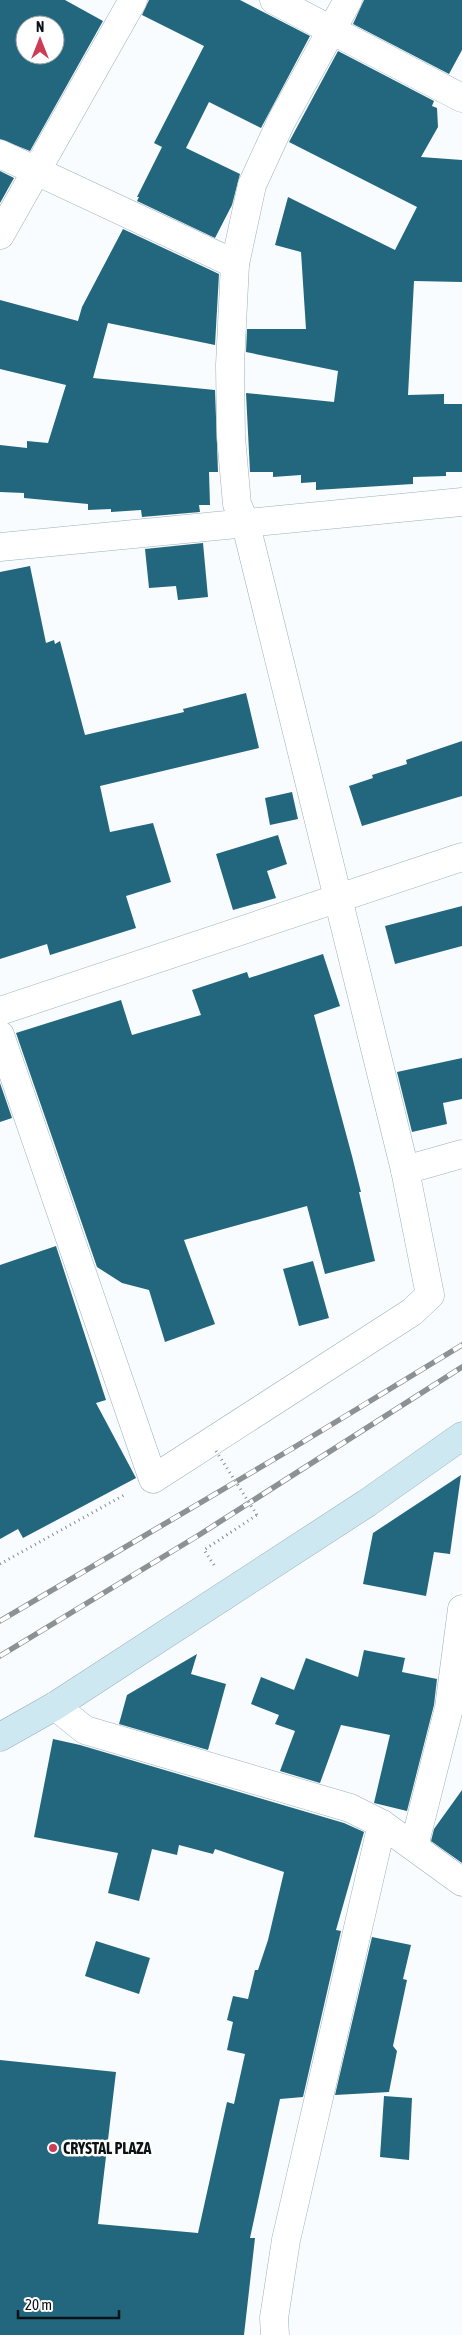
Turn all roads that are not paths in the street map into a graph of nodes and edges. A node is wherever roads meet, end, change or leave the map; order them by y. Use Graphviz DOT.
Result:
graph roads {
  1 [pos="133,0"];
  2 [pos="274,0"];
  3 [pos="348,0"];
  4 [pos="332,30"];
  5 [pos="462,98"];
  6 [pos="0,154"];
  7 [pos="37,171"];
  8 [pos="0,235"];
  9 [pos="235,264"];
  10 [pos="462,502"];
  11 [pos="246,525"];
  12 [pos="0,548"];
  13 [pos="462,857"];
  14 [pos="338,900"];
  15 [pos="0,1011"];
  16 [pos="0,1035"];
  17 [pos="462,1154"];
  18 [pos="405,1170"];
  19 [pos="461,1439"];
  20 [pos="462,1609"];
  21 [pos="460,1646"];
  22 [pos="55,1706"];
  23 [pos="0,1737"];
  24 [pos="382,1824"];
  25 [pos="414,1846"];
  26 [pos="462,1882"];
  27 [pos="275,2335"];
  1 -- 7 [label="street"];
  2 -- 4 [label="street"];
  3 -- 4 [label="street"];
  4 -- 5 [label="street"];
  4 -- 9 [label="street"];
  6 -- 7 [label="street"];
  7 -- 8 [label="street"];
  7 -- 9 [label="street"];
  9 -- 11 [label="street"];
  10 -- 11 [label="street"];
  11 -- 12 [label="street"];
  11 -- 14 [label="street"];
  13 -- 14 [label="street"];
  14 -- 15 [label="street"];
  14 -- 18 [label="street"];
  16 -- 18 [label="street"];
  17 -- 18 [label="street"];
  19 -- 22 [label="street"];
  20 -- 21 [label="street"];
  21 -- 25 [label="street"];
  22 -- 23 [label="street"];
  22 -- 24 [label="street"];
  24 -- 25 [label="street"];
  24 -- 27 [label="street"];
  25 -- 26 [label="street"];
}
